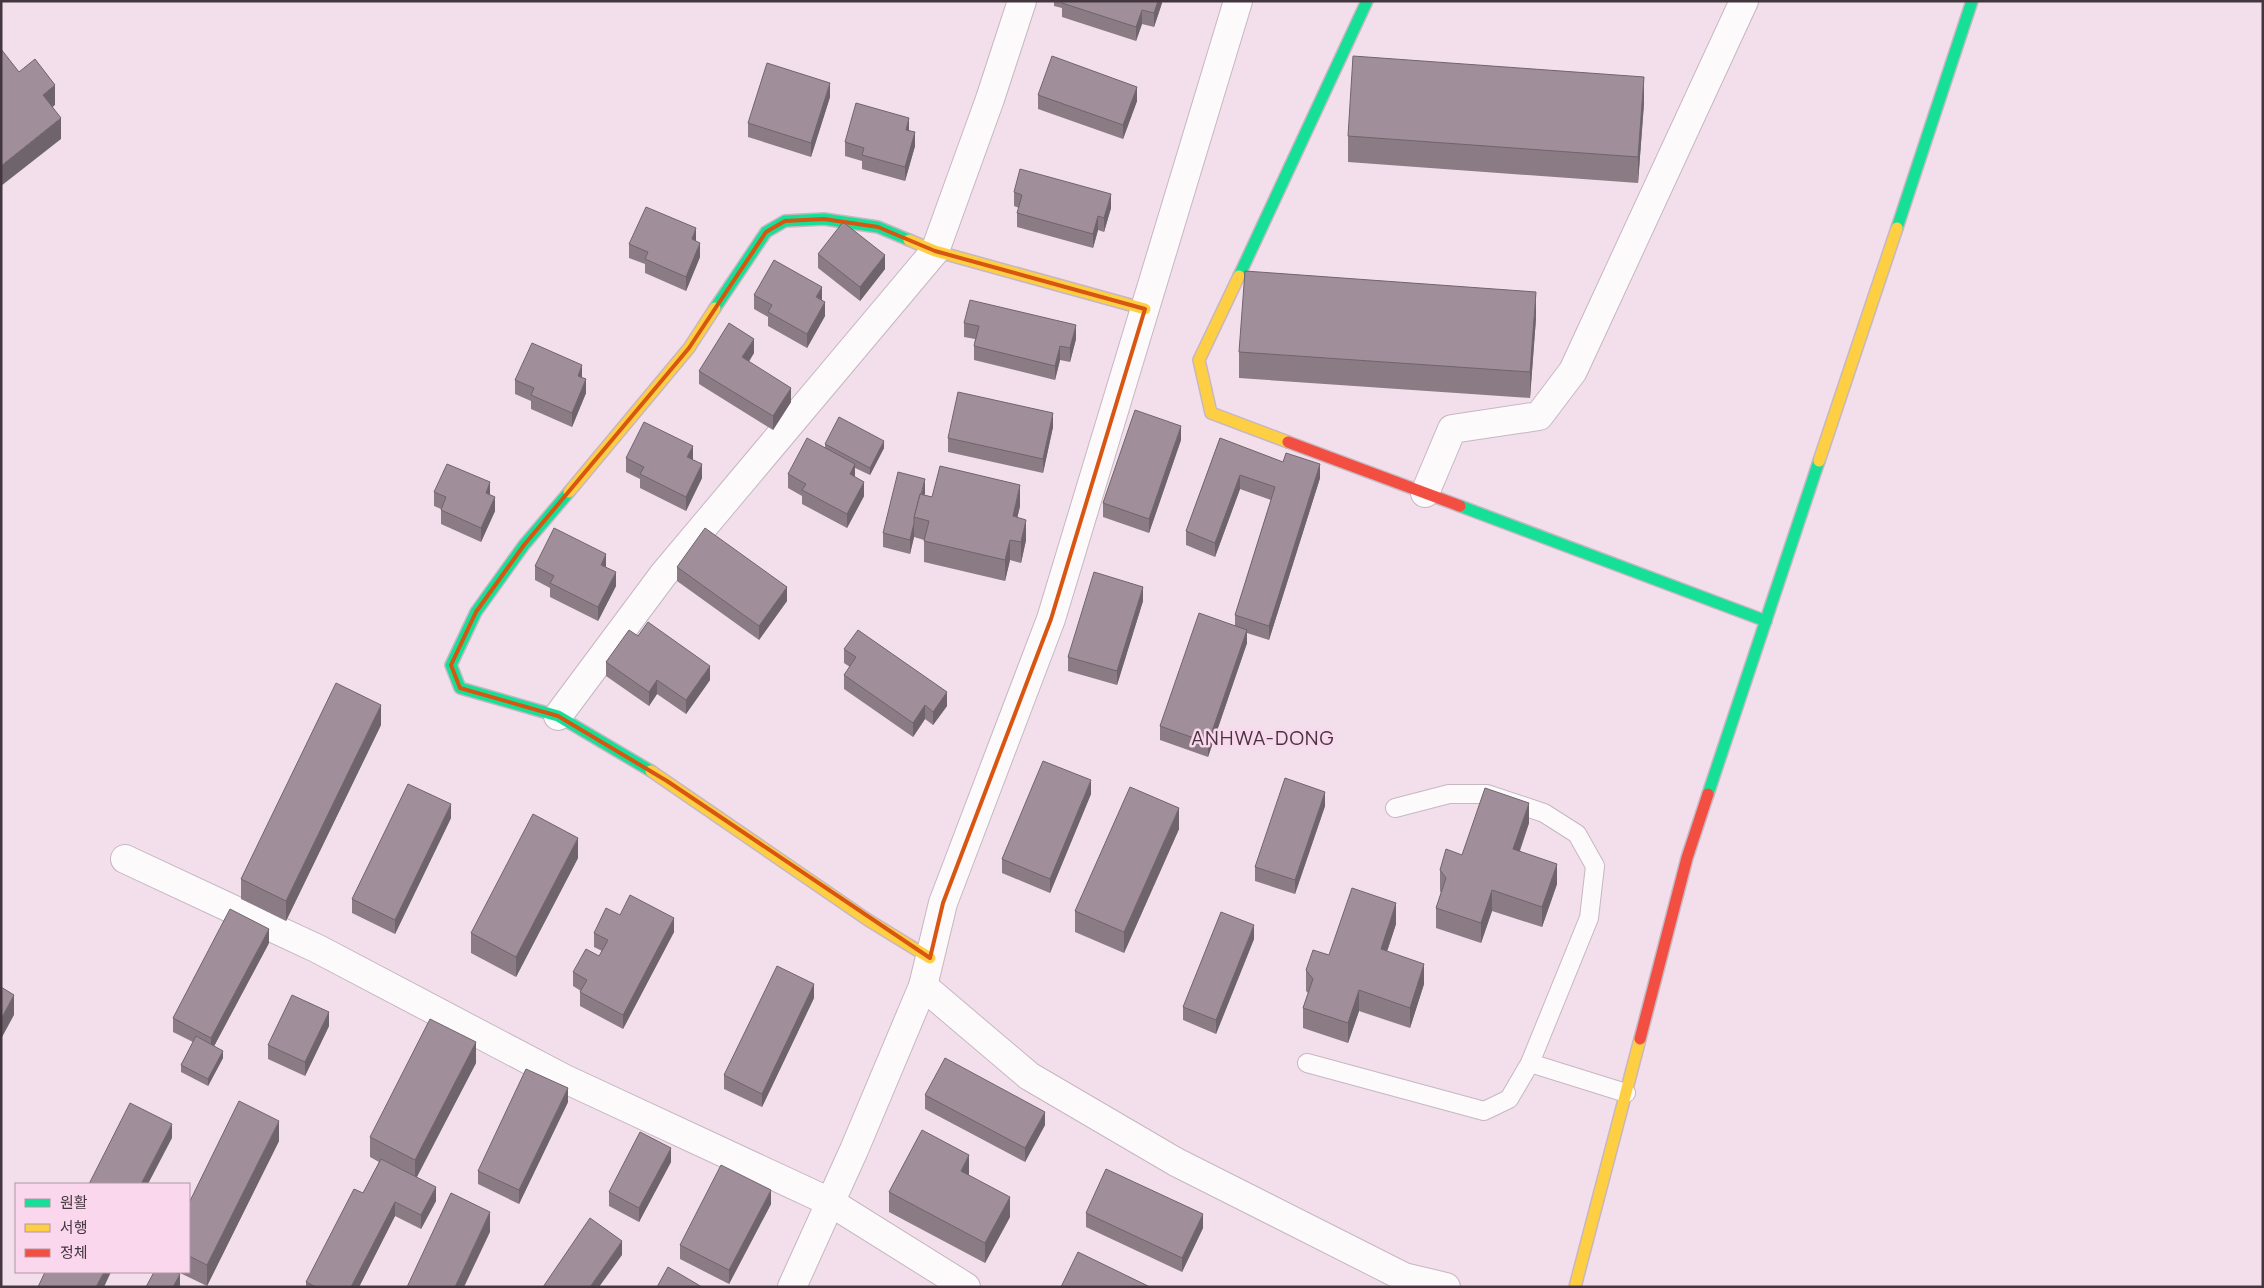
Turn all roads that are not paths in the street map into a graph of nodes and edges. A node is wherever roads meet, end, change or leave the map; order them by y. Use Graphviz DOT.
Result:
graph roads {
  1 [pos="1022,1"];
  2 [pos="1238,1"];
  3 [pos="1367,1"];
  4 [pos="1744,1"];
  5 [pos="1972,1"];
  6 [pos="935,251"];
  7 [pos="1145,309"];
  8 [pos="1425,493"];
  9 [pos="1766,621"];
  10 [pos="558,716"];
  11 [pos="1395,808"];
  12 [pos="125,859"];
  13 [pos="930,958"];
  14 [pos="923,986"];
  15 [pos="1307,1063"];
  16 [pos="1530,1063"];
  17 [pos="1626,1092"];
  18 [pos="830,1202"];
  19 [pos="792,1287"];
  20 [pos="966,1287"];
  21 [pos="1446,1287"];
  22 [pos="1575,1287"];
  1 -- 6 [label="street"];
  2 -- 7 [label="street"];
  3 -- 8 [label="street"];
  4 -- 8 [label="street"];
  5 -- 9 [label="street"];
  6 -- 7 [label="street"];
  6 -- 10 [label="street"];
  6 -- 10 [label="street"];
  7 -- 13 [label="street"];
  8 -- 9 [label="street"];
  9 -- 17 [label="street"];
  10 -- 13 [label="street"];
  11 -- 16 [label="lane"];
  12 -- 18 [label="street"];
  13 -- 14 [label="street"];
  14 -- 18 [label="street"];
  14 -- 21 [label="street"];
  15 -- 16 [label="lane"];
  16 -- 17 [label="lane"];
  17 -- 22 [label="street"];
  18 -- 19 [label="street"];
  18 -- 20 [label="street"];
}
